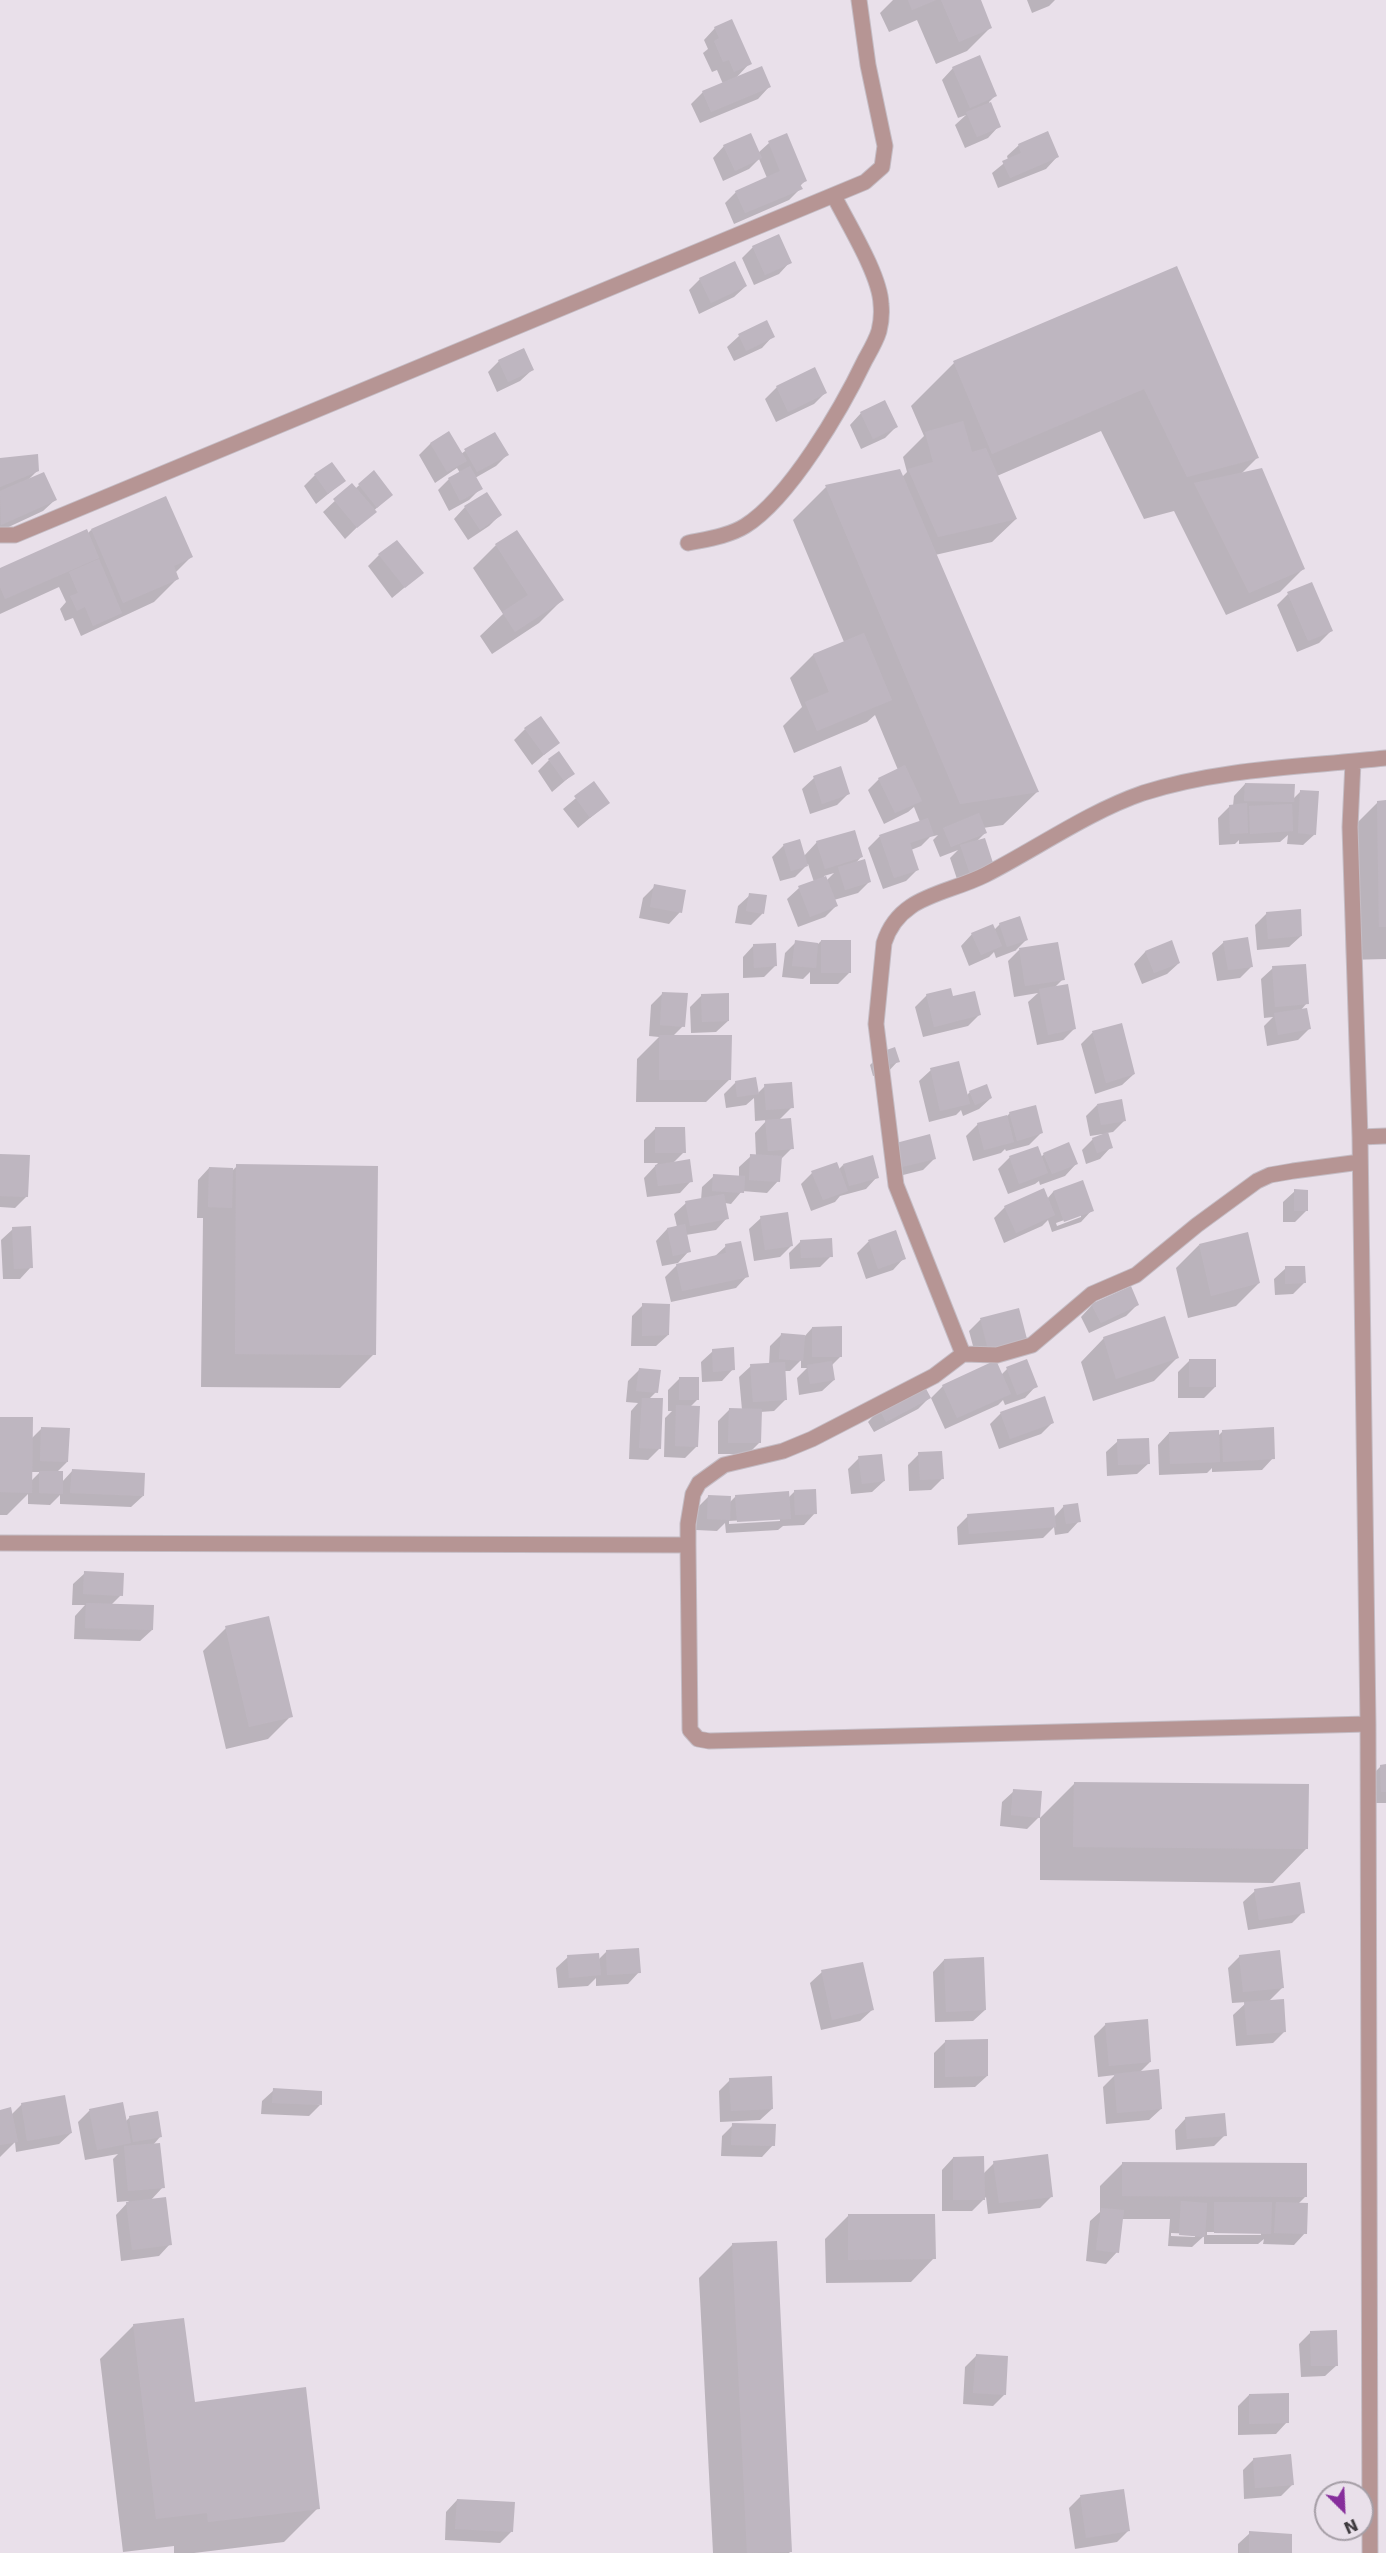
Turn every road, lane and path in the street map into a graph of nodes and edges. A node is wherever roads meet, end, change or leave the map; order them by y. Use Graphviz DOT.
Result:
graph roads {
  1 [pos="859,0"];
  2 [pos="834,196"];
  3 [pos="0,535"];
  4 [pos="688,543"];
  5 [pos="1386,758"];
  6 [pos="1353,762"];
  7 [pos="1386,1136"];
  8 [pos="1360,1137"];
  9 [pos="1360,1162"];
  10 [pos="963,1354"];
  11 [pos="0,1544"];
  12 [pos="688,1545"];
  13 [pos="1368,1724"];
  14 [pos="1370,2553"];
  1 -- 2 [label="street"];
  2 -- 3 [label="street"];
  2 -- 4 [label="street"];
  5 -- 6 [label="street"];
  6 -- 8 [label="street"];
  6 -- 10 [label="street"];
  7 -- 8 [label="street"];
  8 -- 9 [label="street"];
  9 -- 10 [label="street"];
  9 -- 13 [label="street"];
  10 -- 12 [label="street"];
  11 -- 12 [label="street"];
  12 -- 13 [label="street"];
  13 -- 14 [label="street"];
}
